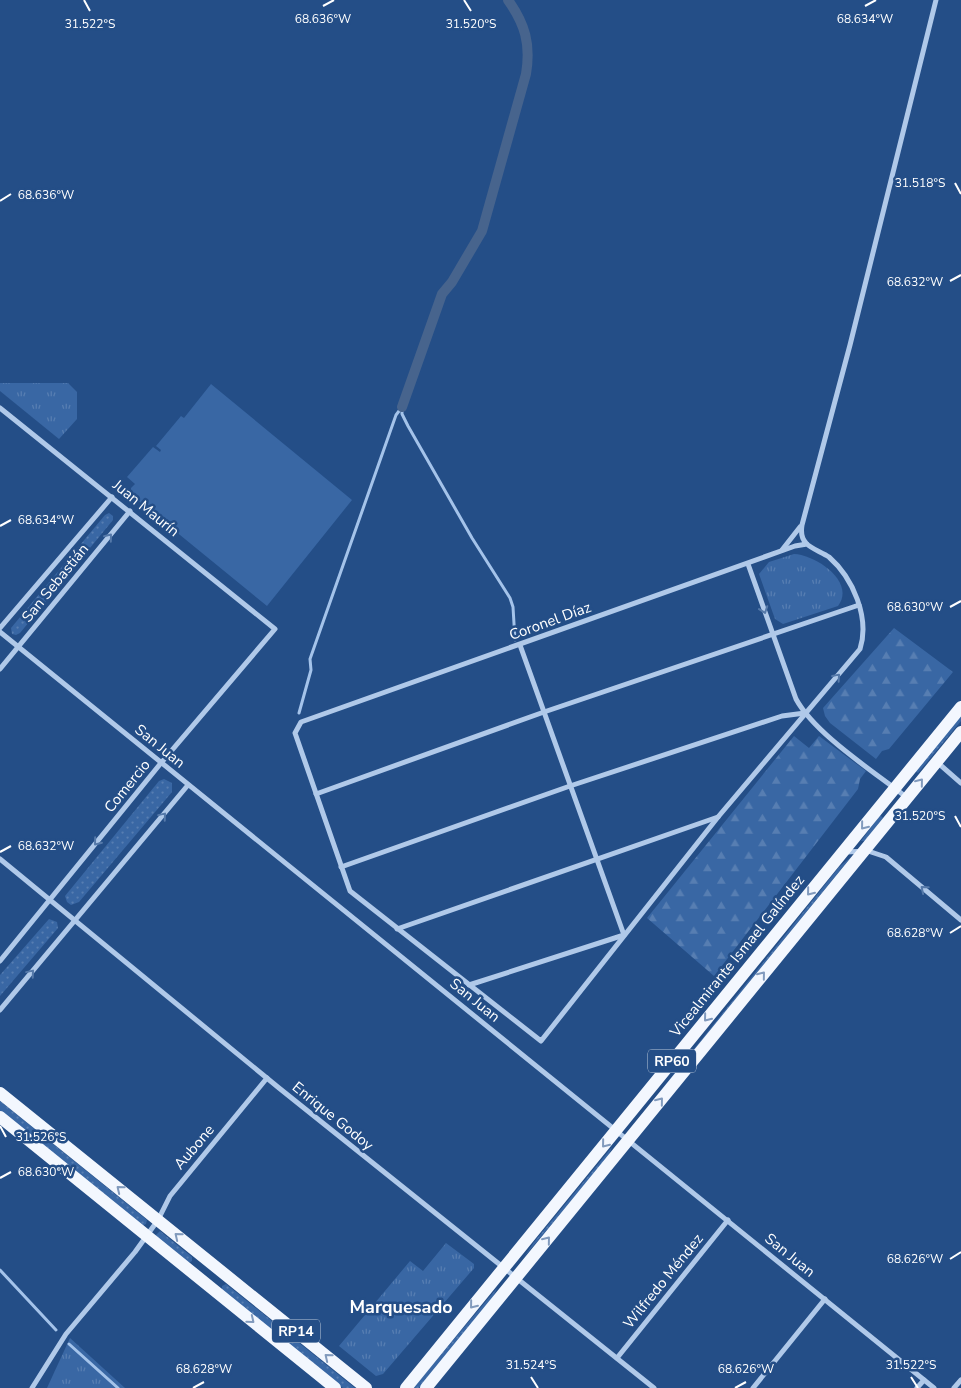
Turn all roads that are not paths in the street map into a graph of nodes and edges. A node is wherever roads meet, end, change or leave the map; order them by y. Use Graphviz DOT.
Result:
graph roads {
  1 [pos="936,0"];
  2 [pos="0,408"];
  3 [pos="112,497"];
  4 [pos="130,511"];
  5 [pos="802,524"];
  6 [pos="806,544"];
  7 [pos="780,552"];
  8 [pos="748,564"];
  9 [pos="859,605"];
  10 [pos="0,628"];
  11 [pos="275,629"];
  12 [pos="0,632"];
  13 [pos="773,634"];
  14 [pos="520,645"];
  15 [pos="18,648"];
  16 [pos="0,669"];
  17 [pos="961,707"];
  18 [pos="544,712"];
  19 [pos="804,713"];
  20 [pos="961,732"];
  21 [pos="936,762"];
  22 [pos="161,763"];
  23 [pos="961,783"];
  24 [pos="188,785"];
  25 [pos="570,786"];
  26 [pos="894,788"];
  27 [pos="316,794"];
  28 [pos="907,798"];
  29 [pos="718,816"];
  30 [pos="864,850"];
  31 [pos="841,854"];
  32 [pos="0,859"];
  33 [pos="596,860"];
  34 [pos="341,867"];
  35 [pos="50,900"];
  36 [pos="76,920"];
  37 [pos="961,920"];
  38 [pos="397,929"];
  39 [pos="624,935"];
  40 [pos="0,960"];
  41 [pos="469,986"];
  42 [pos="0,1010"];
  43 [pos="267,1078"];
  44 [pos="0,1093"];
  45 [pos="0,1117"];
  46 [pos="616,1129"];
  47 [pos="629,1139"];
  48 [pos="158,1220"];
  49 [pos="728,1220"];
  50 [pos="146,1235"];
  51 [pos="204,1257"];
  52 [pos="504,1268"];
  53 [pos="192,1272"];
  54 [pos="226,1274"];
  55 [pos="516,1278"];
  56 [pos="214,1290"];
  57 [pos="825,1299"];
  58 [pos="617,1358"];
  59 [pos="924,1380"];
  60 [pos="961,1380"];
  61 [pos="32,1388"];
  62 [pos="335,1388"];
  63 [pos="366,1388"];
  64 [pos="406,1388"];
  65 [pos="426,1388"];
  66 [pos="654,1388"];
  67 [pos="752,1388"];
  68 [pos="918,1388"];
  69 [pos="934,1388"];
  70 [pos="954,1388"];
  1 -- 5 [label="street"];
  2 -- 3 [label="street, Juan Maurín"];
  3 -- 4 [label="street, Juan Maurín"];
  3 -- 10 [label="street, San Sebastián"];
  4 -- 11 [label="street, Juan Maurín"];
  15 -- 4 [label="street, San Sebastián, one-way"];
  5 -- 6 [label="street"];
  5 -- 7 [label="street"];
  6 -- 7 [label="street, Coronel Díaz"];
  6 -- 9 [label="street"];
  7 -- 8 [label="street, Coronel Díaz"];
  8 -- 13 [label="street, one-way"];
  8 -- 14 [label="street, Coronel Díaz"];
  9 -- 13 [label="street"];
  19 -- 9 [label="street, one-way"];
  11 -- 22 [label="street, Comercio"];
  12 -- 15 [label="street, San Juan"];
  13 -- 18 [label="street"];
  13 -- 19 [label="street"];
  14 -- 18 [label="street"];
  14 -- 27 [label="street, Coronel Díaz"];
  15 -- 16 [label="street, San Sebastián"];
  15 -- 22 [label="street, San Juan"];
  17 -- 26 [label="main road, Vicealmirante Ismael Galíndez / RP60"];
  18 -- 25 [label="street"];
  18 -- 27 [label="street"];
  19 -- 25 [label="street"];
  19 -- 26 [label="street"];
  19 -- 29 [label="street"];
  20 -- 21 [label="main road, RP60"];
  21 -- 23 [label="street"];
  28 -- 21 [label="main road, RP60, one-way"];
  22 -- 24 [label="street, San Juan"];
  22 -- 35 [label="street, Comercio, one-way"];
  36 -- 24 [label="street, one-way"];
  24 -- 46 [label="street, San Juan"];
  25 -- 33 [label="street"];
  25 -- 34 [label="street"];
  26 -- 28 [label="street"];
  26 -- 31 [label="main road, Vicealmirante Ismael Galíndez / RP60, one-way"];
  27 -- 34 [label="street"];
  28 -- 30 [label="main road, RP60"];
  29 -- 33 [label="street"];
  29 -- 39 [label="street"];
  30 -- 31 [label="street"];
  37 -- 30 [label="street, one-way"];
  47 -- 30 [label="main road, RP60, one-way"];
  31 -- 46 [label="main road, Vicealmirante Ismael Galíndez / RP60, one-way"];
  32 -- 35 [label="street, Enrique Godoy"];
  33 -- 38 [label="street"];
  33 -- 39 [label="street"];
  34 -- 38 [label="street"];
  35 -- 36 [label="street, Enrique Godoy"];
  35 -- 40 [label="street, Comercio"];
  42 -- 36 [label="street, one-way"];
  36 -- 43 [label="street, Enrique Godoy"];
  38 -- 41 [label="street"];
  39 -- 41 [label="street"];
  39 -- 41 [label="street"];
  43 -- 48 [label="street, Aubone"];
  43 -- 52 [label="street, Enrique Godoy"];
  48 -- 44 [label="main road, RP14, one-way"];
  45 -- 50 [label="main road, RP14"];
  46 -- 47 [label="street, San Juan"];
  46 -- 52 [label="main road, Vicealmirante Ismael Galíndez / RP60, one-way"];
  47 -- 49 [label="street, San Juan"];
  55 -- 47 [label="main road, RP60, one-way"];
  48 -- 50 [label="street, Aubone"];
  51 -- 48 [label="main road, RP14, one-way"];
  49 -- 57 [label="street, San Juan"];
  49 -- 58 [label="street, Wilfredo Méndez"];
  50 -- 53 [label="main road, RP14"];
  50 -- 61 [label="street, Aubone"];
  51 -- 53 [label="main road"];
  51 -- 54 [label="main road, RP14"];
  52 -- 55 [label="street, Enrique Godoy"];
  52 -- 64 [label="main road, Vicealmirante Ismael Galíndez / RP60, one-way"];
  53 -- 56 [label="main road, RP14"];
  54 -- 56 [label="main road"];
  63 -- 54 [label="main road, RP14, one-way"];
  55 -- 58 [label="street, Enrique Godoy"];
  55 -- 65 [label="main road, RP60"];
  56 -- 62 [label="main road, RP14, one-way"];
  57 -- 59 [label="street, San Juan"];
  57 -- 67 [label="street"];
  58 -- 66 [label="street, Enrique Godoy"];
  59 -- 68 [label="street"];
  59 -- 69 [label="street, San Juan"];
  60 -- 70 [label="street"];
}
